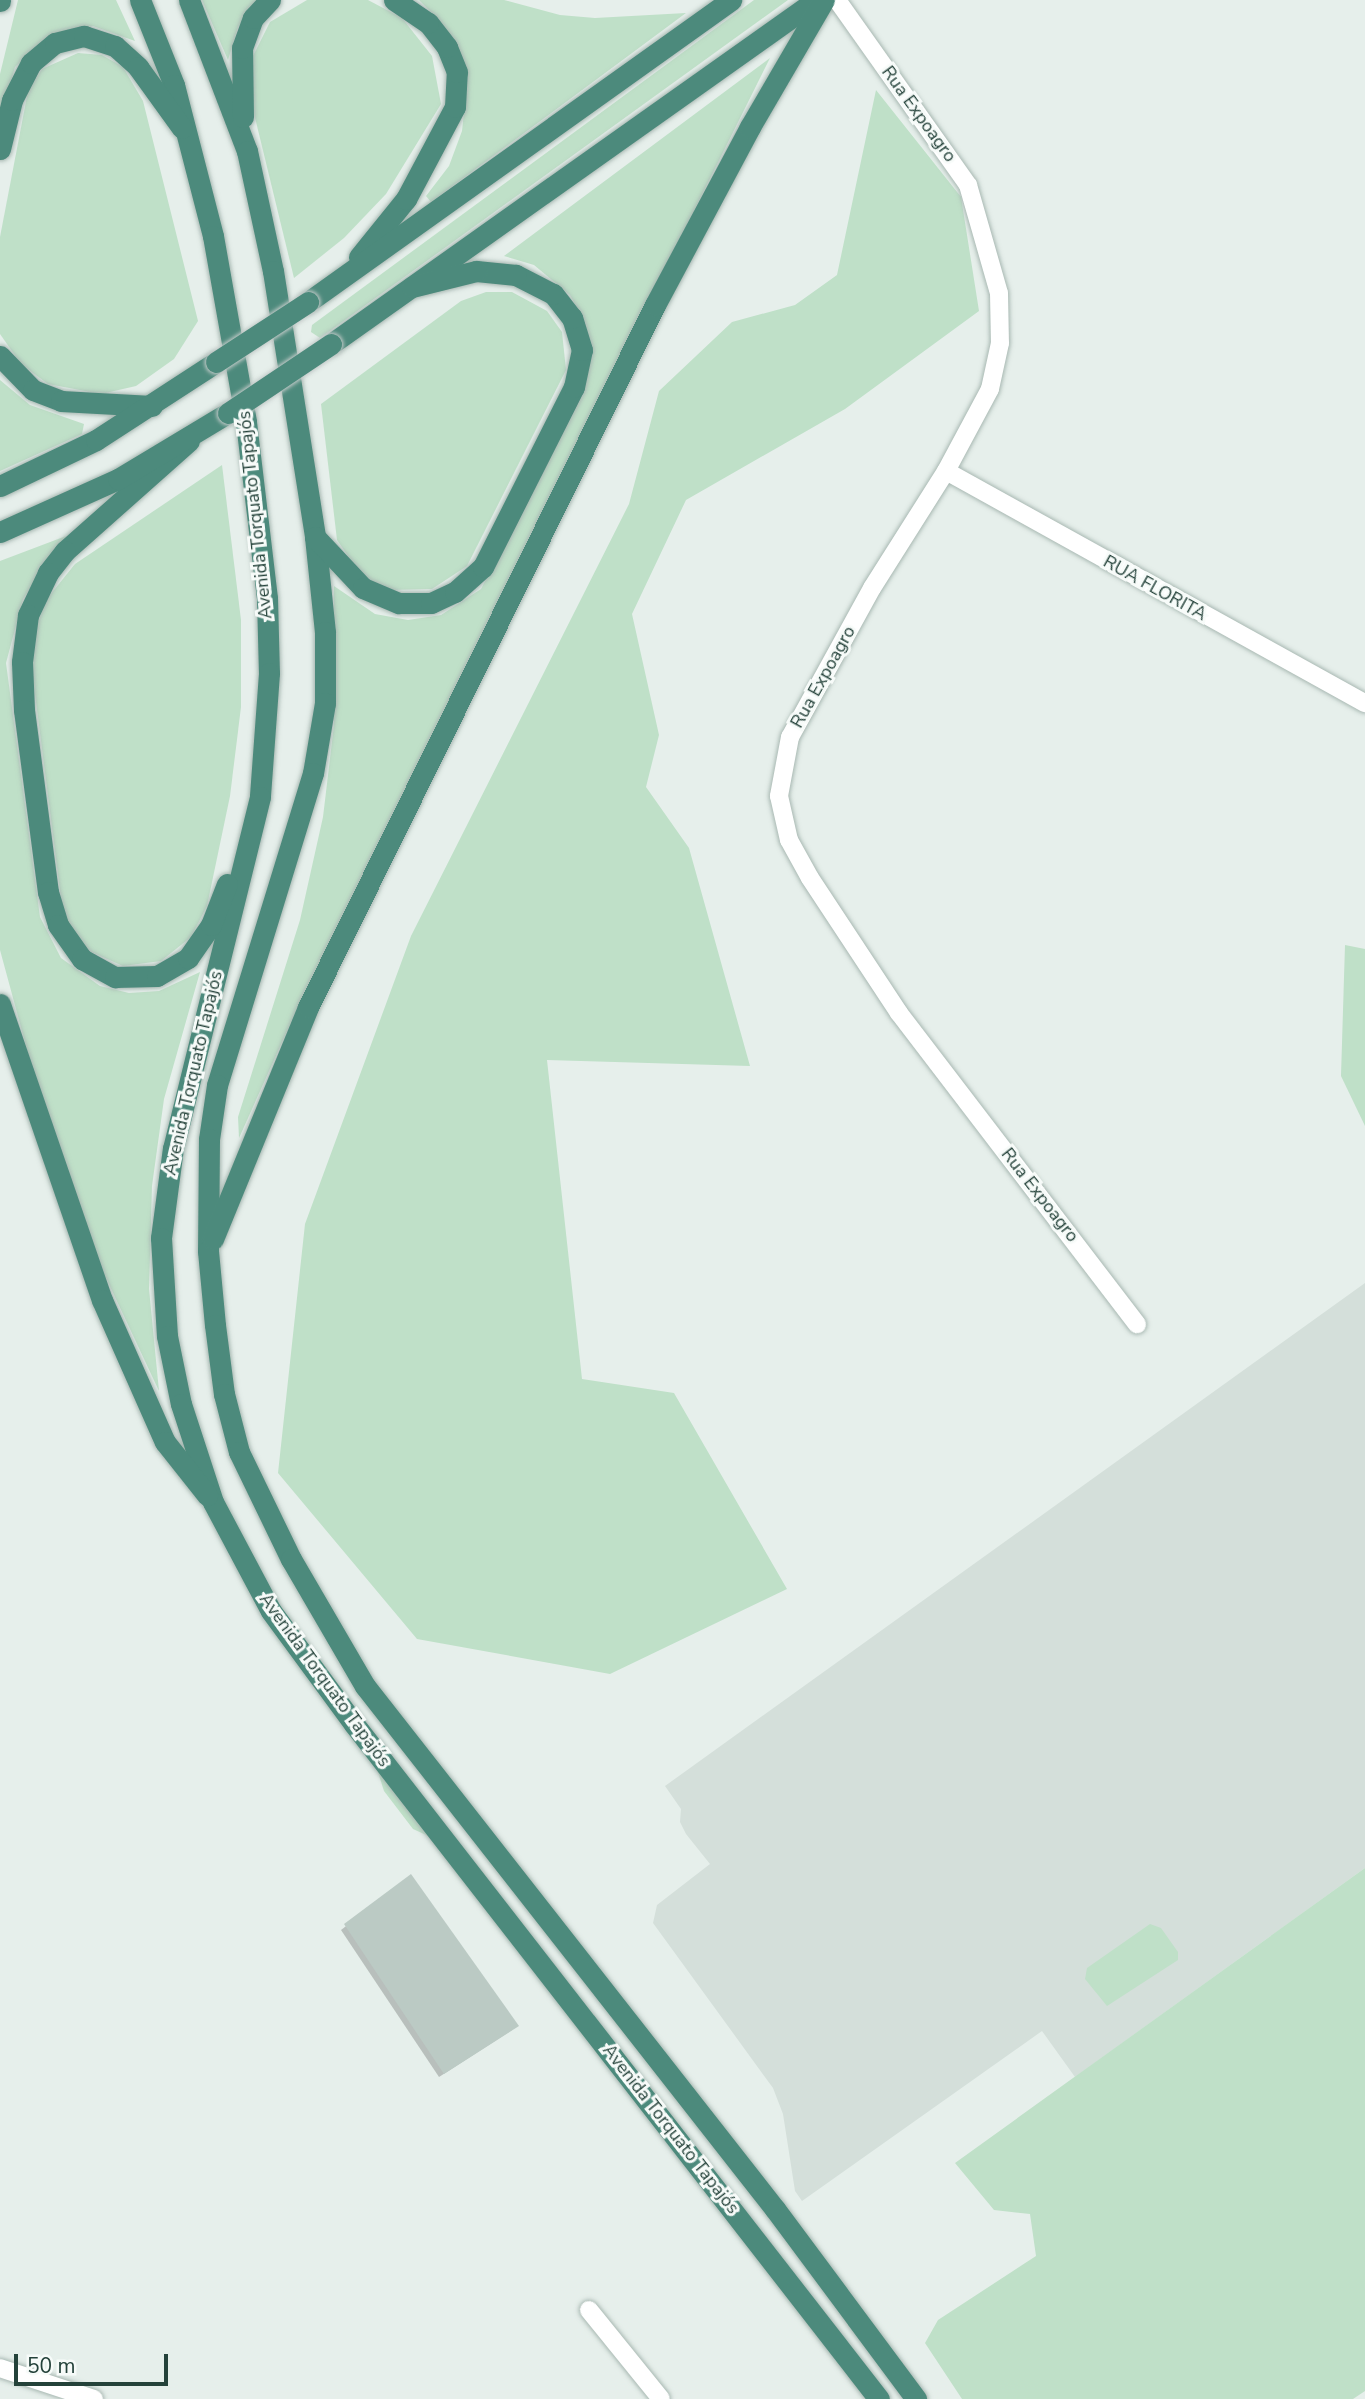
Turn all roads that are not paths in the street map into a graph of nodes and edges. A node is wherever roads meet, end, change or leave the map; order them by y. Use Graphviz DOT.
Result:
graph roads {
  1 [pos="140,0"];
  2 [pos="190,0"];
  3 [pos="270,0"];
  4 [pos="394,0"];
  5 [pos="731,0"];
  6 [pos="816,0"];
  7 [pos="824,0"];
  8 [pos="837,0"];
  9 [pos="190,139"];
  10 [pos="0,149"];
  11 [pos="247,151"];
  12 [pos="342,279"];
  13 [pos="412,287"];
  14 [pos="0,356"];
  15 [pos="154,406"];
  16 [pos="189,441"];
  17 [pos="946,471"];
  18 [pos="0,486"];
  19 [pos="0,532"];
  20 [pos="315,537"];
  21 [pos="1365,703"];
  22 [pos="260,797"];
  23 [pos="0,1004"];
  24 [pos="208,1251"];
  25 [pos="1137,1324"];
  26 [pos="213,1502"];
  27 [pos="589,2310"];
  28 [pos="0,2368"];
  29 [pos="94,2399"];
  30 [pos="661,2399"];
  31 [pos="879,2399"];
  32 [pos="916,2399"];
  1 -- 9 [label="highway, Avenida Torquato Tapajós"];
  2 -- 11 [label="highway, Avenida Torquato Tapajós"];
  3 -- 11 [label="highway"];
  4 -- 12 [label="highway"];
  5 -- 12 [label="highway"];
  6 -- 13 [label="highway"];
  7 -- 24 [label="highway"];
  8 -- 17 [label="street, Rua Expoagro"];
  9 -- 10 [label="highway"];
  9 -- 22 [label="highway, Avenida Torquato Tapajós"];
  11 -- 20 [label="highway, Avenida Torquato Tapajós"];
  12 -- 15 [label="highway, bridge"];
  13 -- 16 [label="highway, bridge"];
  13 -- 20 [label="highway"];
  14 -- 15 [label="highway"];
  15 -- 18 [label="highway"];
  16 -- 19 [label="highway"];
  16 -- 22 [label="highway"];
  17 -- 21 [label="street, RUA FLORITA"];
  17 -- 25 [label="street, Rua Expoagro"];
  20 -- 24 [label="highway, Avenida Torquato Tapajós"];
  22 -- 26 [label="highway, Avenida Torquato Tapajós"];
  23 -- 26 [label="highway"];
  24 -- 32 [label="highway, Avenida Torquato Tapajós"];
  26 -- 31 [label="highway, Avenida Torquato Tapajós"];
  27 -- 30 [label="street"];
  28 -- 29 [label="street"];
}
